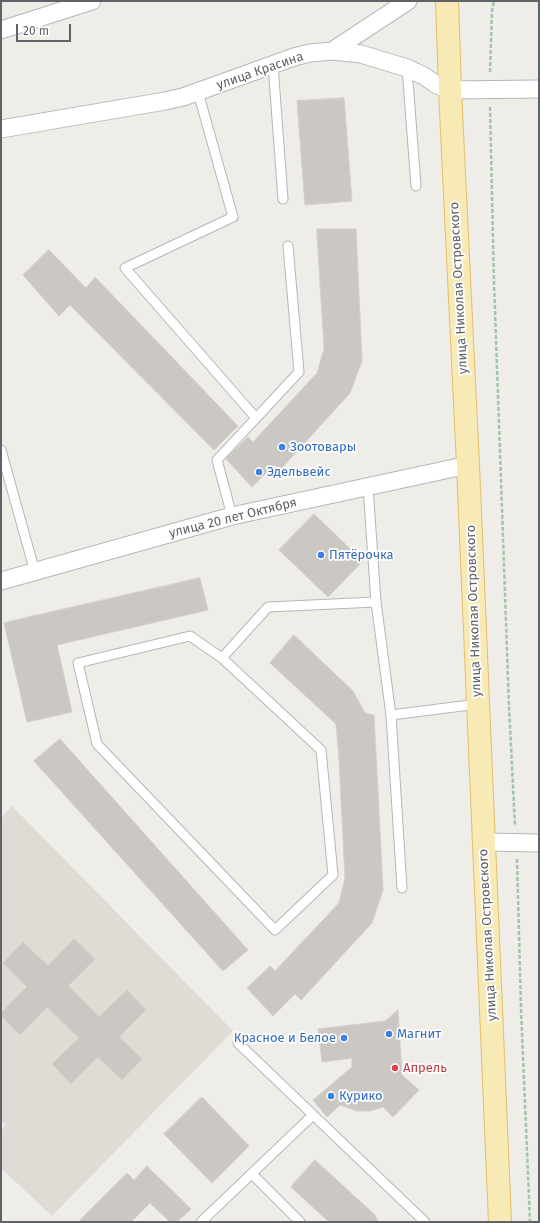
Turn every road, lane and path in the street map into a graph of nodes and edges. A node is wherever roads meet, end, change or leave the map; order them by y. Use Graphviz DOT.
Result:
graph roads {
  1 [pos="92,1"];
  2 [pos="408,1"];
  3 [pos="448,1"];
  4 [pos="494,1"];
  5 [pos="1,30"];
  6 [pos="332,51"];
  7 [pos="273,65"];
  8 [pos="407,68"];
  9 [pos="539,89"];
  10 [pos="450,90"];
  11 [pos="489,90"];
  12 [pos="198,92"];
  13 [pos="1,129"];
  14 [pos="416,186"];
  15 [pos="283,199"];
  16 [pos="288,246"];
  17 [pos="256,418"];
  18 [pos="1,450"];
  19 [pos="468,465"];
  20 [pos="368,487"];
  21 [pos="232,516"];
  22 [pos="35,572"];
  23 [pos="1,581"];
  24 [pos="376,602"];
  25 [pos="222,658"];
  26 [pos="478,704"];
  27 [pos="391,715"];
  28 [pos="484,842"];
  29 [pos="516,843"];
  30 [pos="539,843"];
  31 [pos="402,888"];
  32 [pos="238,1043"];
  33 [pos="313,1115"];
  34 [pos="252,1174"];
  35 [pos="201,1222"];
  36 [pos="300,1222"];
  37 [pos="425,1222"];
  38 [pos="500,1222"];
  39 [pos="530,1222"];
  1 -- 5 [label="street"];
  2 -- 6 [label="street"];
  3 -- 10 [label="main road, улица Николая Островского"];
  4 -- 11 [label="path"];
  6 -- 7 [label="street, улица Красина"];
  6 -- 8 [label="street, улица Красина"];
  7 -- 12 [label="street, улица Красина"];
  7 -- 15 [label="lane"];
  8 -- 10 [label="street, улица Красина"];
  8 -- 14 [label="lane"];
  9 -- 11 [label="street, улица Красина"];
  10 -- 11 [label="street, улица Красина"];
  10 -- 19 [label="main road, улица Николая Островского"];
  11 -- 29 [label="path"];
  12 -- 13 [label="street, улица Красина"];
  12 -- 17 [label="lane"];
  16 -- 17 [label="lane"];
  17 -- 21 [label="lane"];
  18 -- 22 [label="lane"];
  19 -- 20 [label="street, улица 20 лет Октября"];
  19 -- 26 [label="main road, улица Николая Островского"];
  20 -- 21 [label="street, улица 20 лет Октября"];
  20 -- 24 [label="lane"];
  21 -- 22 [label="street, улица 20 лет Октября"];
  22 -- 23 [label="street, улица 20 лет Октября"];
  24 -- 25 [label="lane"];
  24 -- 27 [label="lane"];
  25 -- 25 [label="lane"];
  26 -- 27 [label="lane"];
  26 -- 28 [label="main road, улица Николая Островского"];
  27 -- 31 [label="lane"];
  28 -- 29 [label="street"];
  28 -- 38 [label="main road, улица Николая Островского"];
  29 -- 30 [label="street"];
  29 -- 39 [label="path"];
  32 -- 33 [label="lane"];
  33 -- 34 [label="lane"];
  33 -- 37 [label="lane"];
  34 -- 35 [label="lane"];
  34 -- 36 [label="lane"];
}
